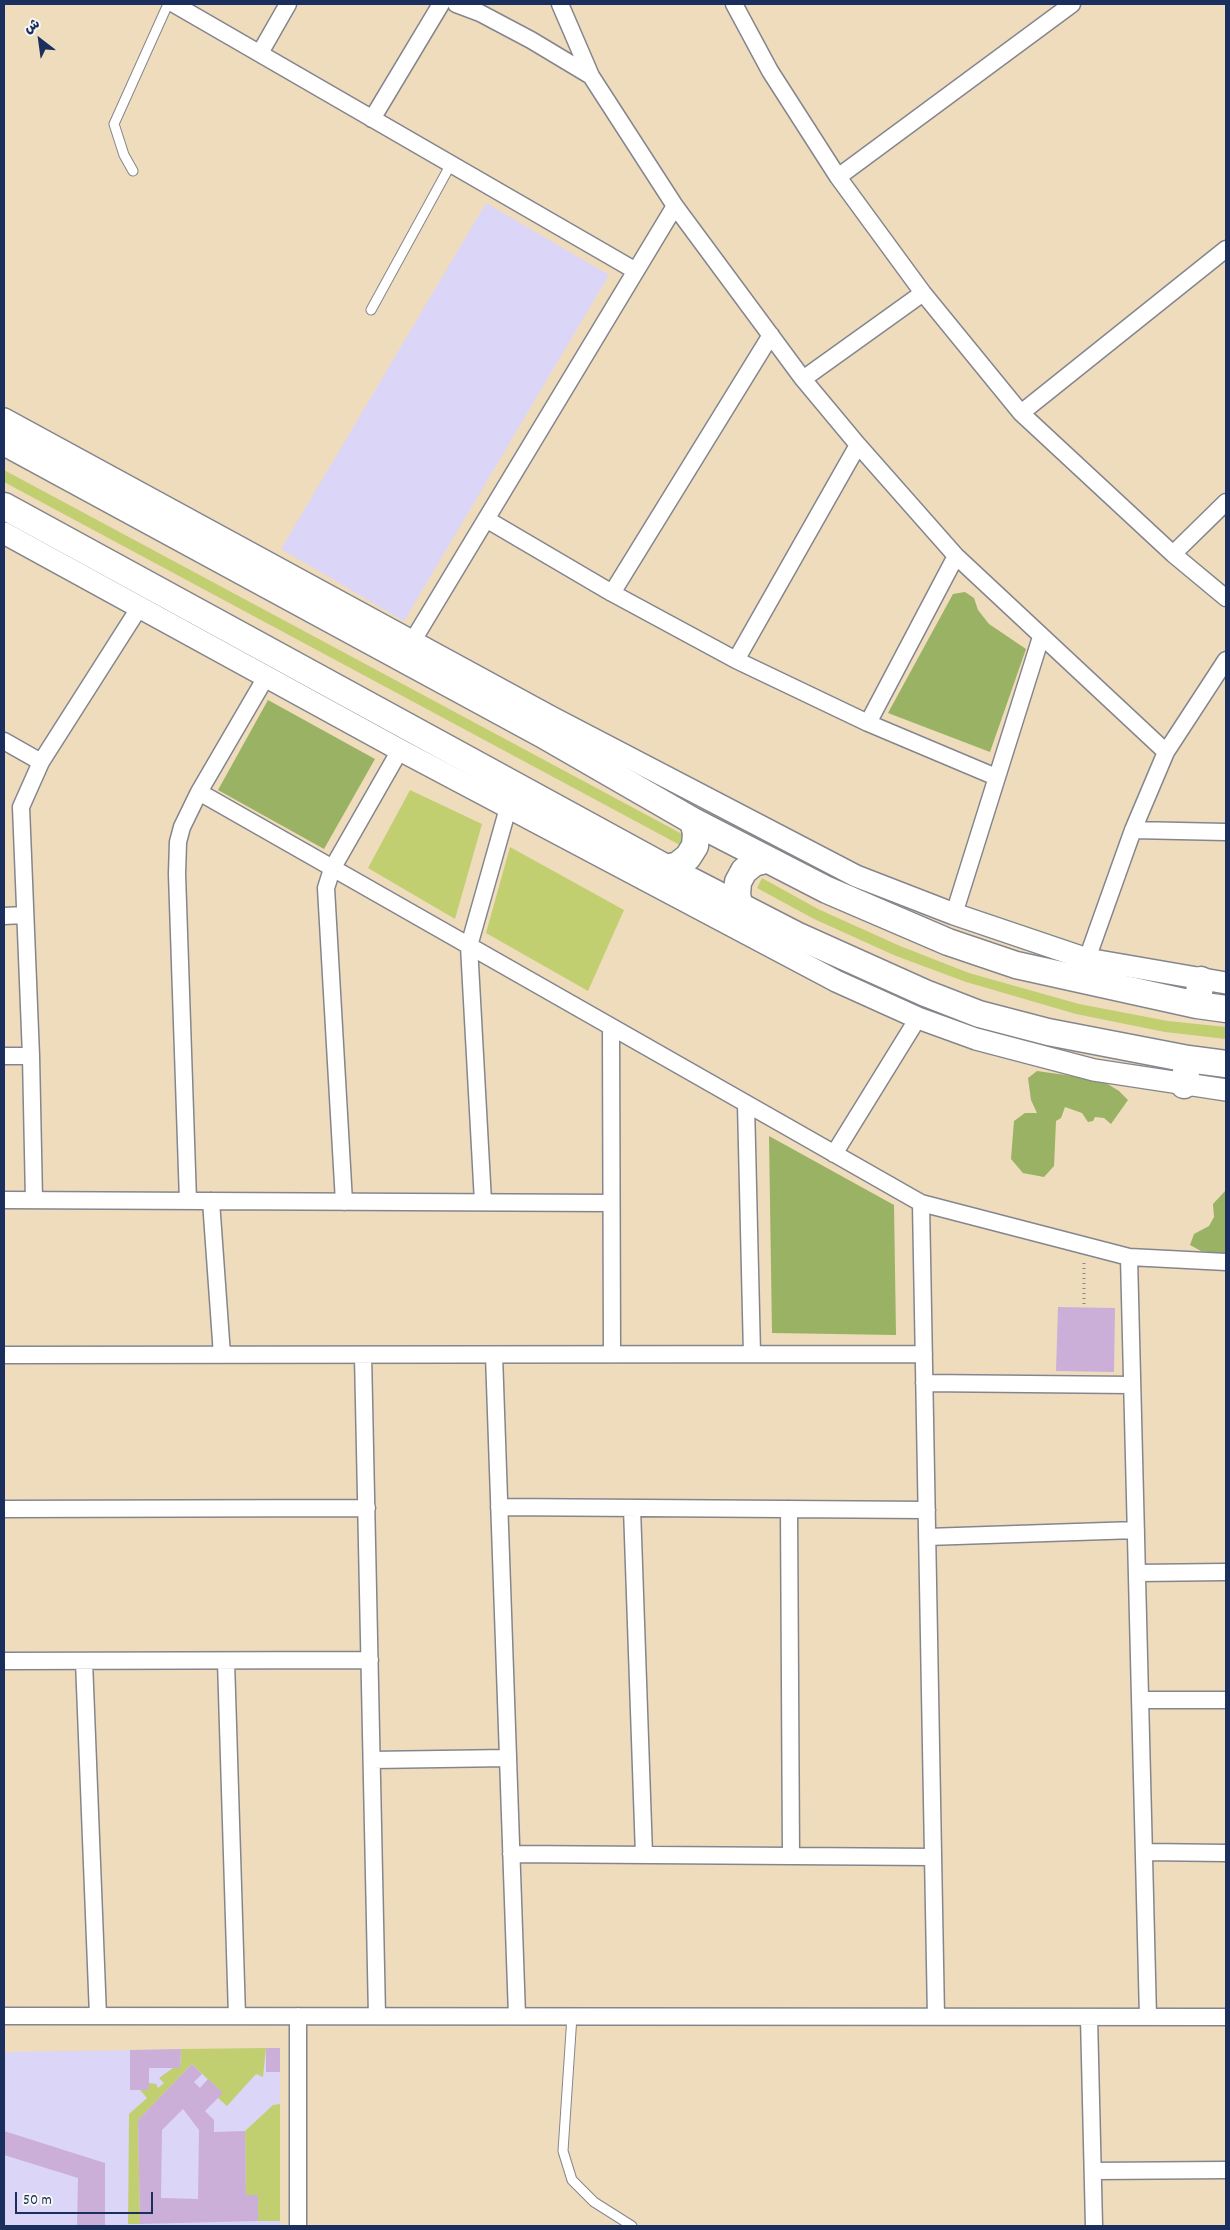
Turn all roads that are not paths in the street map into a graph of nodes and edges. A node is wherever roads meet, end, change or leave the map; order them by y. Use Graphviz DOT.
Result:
graph roads {
  1 [pos="168,4"];
  2 [pos="174,4"];
  3 [pos="288,4"];
  4 [pos="441,4"];
  5 [pos="456,4"];
  6 [pos="560,4"];
  7 [pos="734,4"];
  8 [pos="1072,4"];
  9 [pos="260,53"];
  10 [pos="591,76"];
  11 [pos="372,119"];
  12 [pos="451,164"];
  13 [pos="133,171"];
  14 [pos="838,177"];
  15 [pos="675,206"];
  16 [pos="1226,249"];
  17 [pos="636,271"];
  18 [pos="923,293"];
  19 [pos="371,310"];
  20 [pos="771,336"];
  21 [pos="803,379"];
  22 [pos="1022,412"];
  23 [pos="4,419"];
  24 [pos="4,442"];
  25 [pos="858,445"];
  26 [pos="1226,502"];
  27 [pos="4,506"];
  28 [pos="486,519"];
  29 [pos="4,534"];
  30 [pos="1173,554"];
  31 [pos="956,556"];
  32 [pos="612,592"];
  33 [pos="1226,598"];
  34 [pos="139,608"];
  35 [pos="1041,637"];
  36 [pos="412,642"];
  37 [pos="736,660"];
  38 [pos="1226,660"];
  39 [pos="266,677"];
  40 [pos="868,723"];
  41 [pos="546,726"];
  42 [pos="4,741"];
  43 [pos="400,750"];
  44 [pos="1166,752"];
  45 [pos="41,762"];
  46 [pos="996,777"];
  47 [pos="199,792"];
  48 [pos="512,797"];
  49 [pos="693,821"];
  50 [pos="1133,830"];
  51 [pos="1226,832"];
  52 [pos="766,860"];
  53 [pos="332,868"];
  54 [pos="666,868"];
  55 [pos="740,907"];
  56 [pos="954,914"];
  57 [pos="24,915"];
  58 [pos="4,916"];
  59 [pos="469,946"];
  60 [pos="1087,959"];
  61 [pos="1208,990"];
  62 [pos="1226,1009"];
  63 [pos="918,1018"];
  64 [pos="611,1027"];
  65 [pos="4,1056"];
  66 [pos="31,1056"];
  67 [pos="1188,1059"];
  68 [pos="1226,1064"];
  69 [pos="1184,1085"];
  70 [pos="1226,1090"];
  71 [pos="746,1104"];
  72 [pos="834,1154"];
  73 [pos="4,1200"];
  74 [pos="34,1200"];
  75 [pos="188,1201"];
  76 [pos="211,1201"];
  77 [pos="344,1202"];
  78 [pos="483,1202"];
  79 [pos="611,1203"];
  80 [pos="921,1203"];
  81 [pos="1129,1258"];
  82 [pos="1226,1262"];
  83 [pos="494,1354"];
  84 [pos="612,1354"];
  85 [pos="752,1354"];
  86 [pos="924,1354"];
  87 [pos="4,1355"];
  88 [pos="222,1355"];
  89 [pos="363,1355"];
  90 [pos="924,1383"];
  91 [pos="1132,1385"];
  92 [pos="499,1507"];
  93 [pos="366,1508"];
  94 [pos="632,1508"];
  95 [pos="4,1509"];
  96 [pos="789,1509"];
  97 [pos="927,1510"];
  98 [pos="1136,1530"];
  99 [pos="927,1537"];
  100 [pos="1226,1572"];
  101 [pos="1137,1573"];
  102 [pos="370,1660"];
  103 [pos="4,1661"];
  104 [pos="84,1661"];
  105 [pos="226,1661"];
  106 [pos="1140,1700"];
  107 [pos="1226,1700"];
  108 [pos="508,1758"];
  109 [pos="372,1760"];
  110 [pos="1144,1852"];
  111 [pos="1226,1852"];
  112 [pos="511,1854"];
  113 [pos="644,1855"];
  114 [pos="790,1856"];
  115 [pos="933,1857"];
  116 [pos="4,2016"];
  117 [pos="98,2016"];
  118 [pos="237,2016"];
  119 [pos="298,2016"];
  120 [pos="377,2016"];
  121 [pos="517,2016"];
  122 [pos="572,2016"];
  123 [pos="936,2017"];
  124 [pos="1090,2017"];
  125 [pos="1148,2017"];
  126 [pos="1226,2017"];
  127 [pos="1093,2170"];
  128 [pos="1226,2170"];
  129 [pos="298,2226"];
  130 [pos="632,2226"];
  131 [pos="1094,2226"];
  1 -- 13 [label="lane"];
  2 -- 9 [label="street"];
  3 -- 9 [label="street"];
  4 -- 11 [label="street"];
  5 -- 10 [label="street"];
  6 -- 10 [label="street"];
  7 -- 14 [label="street"];
  8 -- 14 [label="street"];
  9 -- 11 [label="street"];
  10 -- 15 [label="street"];
  11 -- 12 [label="street"];
  12 -- 17 [label="street"];
  12 -- 19 [label="lane"];
  14 -- 18 [label="street"];
  15 -- 17 [label="street"];
  15 -- 20 [label="street"];
  16 -- 22 [label="street"];
  17 -- 28 [label="street"];
  18 -- 21 [label="street"];
  18 -- 22 [label="street"];
  20 -- 21 [label="street"];
  20 -- 32 [label="street"];
  21 -- 25 [label="street"];
  22 -- 30 [label="street"];
  23 -- 36 [label="street"];
  24 -- 41 [label="main road"];
  25 -- 31 [label="street"];
  25 -- 37 [label="street"];
  26 -- 30 [label="street"];
  27 -- 48 [label="main road"];
  28 -- 32 [label="street"];
  28 -- 36 [label="street"];
  29 -- 34 [label="street"];
  30 -- 33 [label="street"];
  31 -- 35 [label="street"];
  31 -- 40 [label="street"];
  32 -- 37 [label="street"];
  34 -- 39 [label="street"];
  34 -- 45 [label="street"];
  35 -- 44 [label="street"];
  35 -- 46 [label="street"];
  36 -- 41 [label="street"];
  37 -- 40 [label="street"];
  38 -- 44 [label="street"];
  39 -- 43 [label="street"];
  39 -- 47 [label="street"];
  40 -- 46 [label="street"];
  41 -- 49 [label="main road"];
  41 -- 56 [label="street"];
  42 -- 45 [label="street"];
  43 -- 48 [label="street"];
  43 -- 53 [label="street"];
  44 -- 50 [label="street"];
  45 -- 57 [label="street"];
  46 -- 56 [label="street"];
  47 -- 53 [label="street"];
  47 -- 75 [label="street"];
  48 -- 54 [label="main road"];
  48 -- 59 [label="street"];
  48 -- 63 [label="street"];
  49 -- 52 [label="main road"];
  49 -- 54 [label="main road"];
  50 -- 51 [label="street"];
  50 -- 60 [label="street"];
  52 -- 55 [label="main road"];
  52 -- 61 [label="main road"];
  53 -- 59 [label="street"];
  53 -- 77 [label="street"];
  54 -- 55 [label="main road"];
  55 -- 67 [label="main road"];
  56 -- 60 [label="street"];
  57 -- 58 [label="street"];
  57 -- 66 [label="street"];
  59 -- 64 [label="street"];
  59 -- 78 [label="street"];
  60 -- 61 [label="street"];
  61 -- 62 [label="main road"];
  63 -- 69 [label="street"];
  63 -- 72 [label="street"];
  64 -- 71 [label="street"];
  64 -- 79 [label="street"];
  65 -- 66 [label="street"];
  66 -- 74 [label="street"];
  67 -- 68 [label="main road"];
  67 -- 69 [label="main road"];
  69 -- 70 [label="street"];
  71 -- 72 [label="street"];
  71 -- 85 [label="street"];
  72 -- 80 [label="street"];
  73 -- 74 [label="street"];
  74 -- 75 [label="street"];
  75 -- 76 [label="street"];
  76 -- 77 [label="street"];
  76 -- 88 [label="street"];
  77 -- 78 [label="street"];
  78 -- 79 [label="street"];
  79 -- 84 [label="street"];
  80 -- 81 [label="street"];
  80 -- 86 [label="street"];
  81 -- 82 [label="street"];
  81 -- 91 [label="street"];
  83 -- 84 [label="street"];
  83 -- 89 [label="street"];
  83 -- 92 [label="street"];
  84 -- 85 [label="street"];
  85 -- 86 [label="street"];
  86 -- 90 [label="street"];
  87 -- 88 [label="street"];
  88 -- 89 [label="street"];
  89 -- 93 [label="street"];
  90 -- 91 [label="street"];
  90 -- 97 [label="street"];
  91 -- 98 [label="street"];
  92 -- 94 [label="street"];
  92 -- 108 [label="street"];
  93 -- 95 [label="street"];
  93 -- 102 [label="street"];
  94 -- 96 [label="street"];
  94 -- 113 [label="street"];
  96 -- 97 [label="street"];
  96 -- 114 [label="street"];
  97 -- 99 [label="street"];
  98 -- 99 [label="street"];
  98 -- 101 [label="street"];
  99 -- 115 [label="street"];
  100 -- 101 [label="street"];
  101 -- 106 [label="street"];
  102 -- 105 [label="street"];
  102 -- 109 [label="street"];
  103 -- 104 [label="street"];
  104 -- 105 [label="street"];
  104 -- 117 [label="street"];
  105 -- 118 [label="street"];
  106 -- 107 [label="street"];
  106 -- 110 [label="street"];
  108 -- 109 [label="street"];
  108 -- 112 [label="street"];
  109 -- 120 [label="street"];
  110 -- 111 [label="street"];
  110 -- 125 [label="street"];
  112 -- 113 [label="street"];
  112 -- 121 [label="street"];
  113 -- 114 [label="street"];
  114 -- 115 [label="street"];
  115 -- 123 [label="street"];
  116 -- 117 [label="street"];
  117 -- 118 [label="street"];
  118 -- 119 [label="street"];
  119 -- 120 [label="street"];
  119 -- 129 [label="street"];
  120 -- 121 [label="street"];
  121 -- 122 [label="street"];
  122 -- 123 [label="street"];
  122 -- 130 [label="lane"];
  123 -- 124 [label="street"];
  124 -- 125 [label="street"];
  124 -- 127 [label="street"];
  125 -- 126 [label="street"];
  127 -- 128 [label="street"];
  127 -- 131 [label="street"];
}
